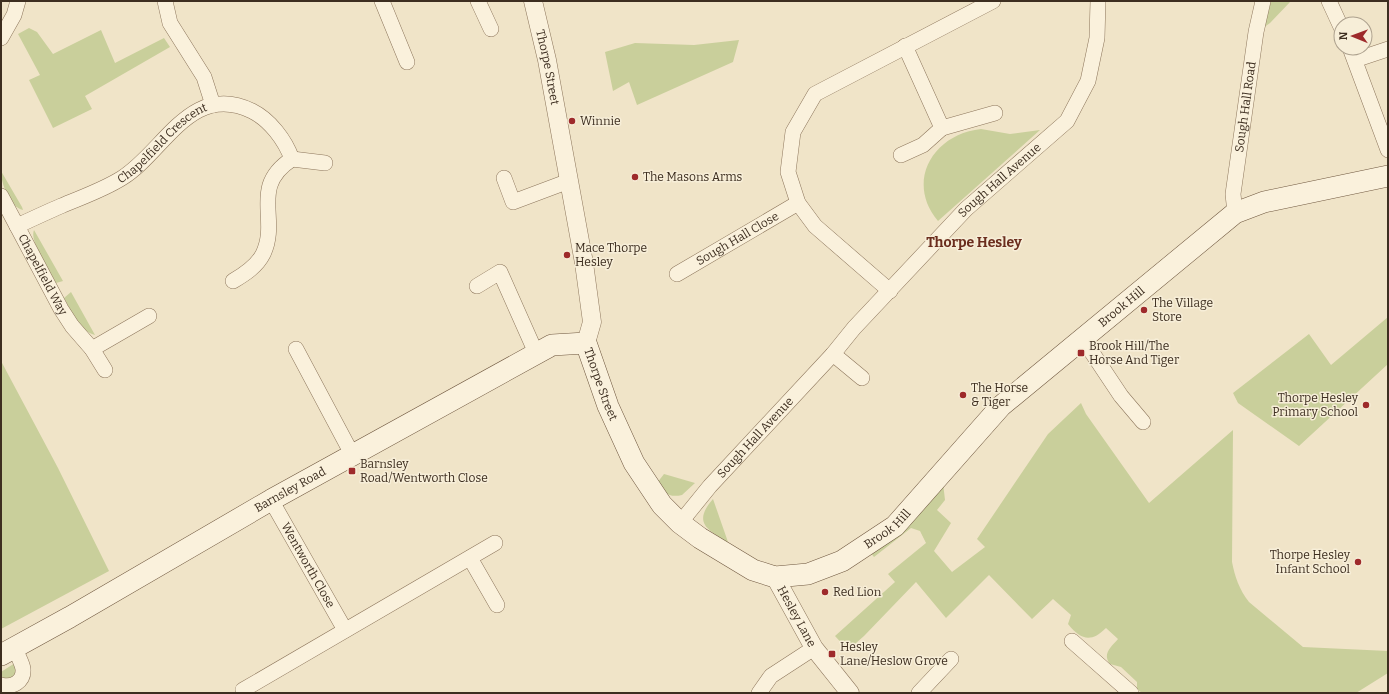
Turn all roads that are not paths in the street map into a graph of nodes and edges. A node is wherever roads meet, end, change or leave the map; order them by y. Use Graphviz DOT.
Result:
graph roads {
  1 [pos="18,1"];
  2 [pos="165,1"];
  3 [pos="382,1"];
  4 [pos="478,1"];
  5 [pos="534,1"];
  6 [pos="993,1"];
  7 [pos="1098,1"];
  8 [pos="1263,1"];
  9 [pos="1329,1"];
  10 [pos="1336,16"];
  11 [pos="491,29"];
  12 [pos="1,38"];
  13 [pos="905,46"];
  14 [pos="1388,49"];
  15 [pos="1373,51"];
  16 [pos="1354,56"];
  17 [pos="406,62"];
  18 [pos="213,105"];
  19 [pos="995,113"];
  20 [pos="942,128"];
  21 [pos="1388,150"];
  22 [pos="901,155"];
  23 [pos="292,158"];
  24 [pos="325,163"];
  25 [pos="1388,176"];
  26 [pos="504,178"];
  27 [pos="569,181"];
  28 [pos="1,196"];
  29 [pos="798,203"];
  30 [pos="1235,213"];
  31 [pos="17,226"];
  32 [pos="677,274"];
  33 [pos="233,281"];
  34 [pos="477,286"];
  35 [pos="890,291"];
  36 [pos="149,316"];
  37 [pos="1083,339"];
  38 [pos="586,343"];
  39 [pos="92,349"];
  40 [pos="296,349"];
  41 [pos="536,353"];
  42 [pos="833,354"];
  43 [pos="105,370"];
  44 [pos="862,378"];
  45 [pos="1143,422"];
  46 [pos="353,456"];
  47 [pos="271,500"];
  48 [pos="680,523"];
  49 [pos="495,543"];
  50 [pos="470,558"];
  51 [pos="775,577"];
  52 [pos="497,605"];
  53 [pos="345,630"];
  54 [pos="1072,641"];
  55 [pos="814,648"];
  56 [pos="8,652"];
  57 [pos="951,659"];
  58 [pos="12,688"];
  59 [pos="244,693"];
  60 [pos="759,693"];
  61 [pos="850,693"];
  62 [pos="919,693"];
  63 [pos="1131,693"];
  1 -- 12 [label="street"];
  2 -- 18 [label="street"];
  3 -- 17 [label="street"];
  4 -- 11 [label="street"];
  5 -- 27 [label="street, Thorpe Street"];
  6 -- 13 [label="street"];
  7 -- 35 [label="street, Sough Hall Avenue"];
  8 -- 30 [label="street, Sough Hall Road"];
  9 -- 10 [label="street"];
  13 -- 20 [label="street"];
  13 -- 29 [label="street"];
  14 -- 15 [label="street"];
  16 -- 21 [label="street"];
  18 -- 23 [label="street, Chapelfield Crescent"];
  18 -- 31 [label="street, Chapelfield Crescent"];
  19 -- 20 [label="street"];
  20 -- 22 [label="street"];
  23 -- 24 [label="street"];
  23 -- 33 [label="street"];
  25 -- 30 [label="main road, Brook Hill"];
  26 -- 27 [label="street"];
  27 -- 38 [label="street, Thorpe Street"];
  28 -- 31 [label="street, Chapelfield Way"];
  29 -- 32 [label="street, Sough Hall Close"];
  29 -- 35 [label="street"];
  30 -- 37 [label="main road, Brook Hill"];
  31 -- 39 [label="street, Chapelfield Way"];
  34 -- 41 [label="street"];
  35 -- 42 [label="street, Sough Hall Avenue"];
  36 -- 39 [label="street"];
  37 -- 45 [label="street"];
  37 -- 51 [label="main road, Brook Hill"];
  38 -- 41 [label="main road, Barnsley Road"];
  38 -- 48 [label="main road, Thorpe Street"];
  39 -- 43 [label="street, Chapelfield Way"];
  40 -- 46 [label="street"];
  41 -- 46 [label="main road, Barnsley Road"];
  42 -- 44 [label="street"];
  42 -- 48 [label="street, Sough Hall Avenue"];
  46 -- 47 [label="main road, Barnsley Road"];
  47 -- 53 [label="street, Wentworth Close"];
  47 -- 56 [label="main road, Barnsley Road"];
  48 -- 51 [label="main road, Thorpe Street"];
  49 -- 50 [label="street"];
  50 -- 52 [label="street"];
  50 -- 53 [label="street"];
  51 -- 55 [label="street, Hesley Lane"];
  53 -- 59 [label="street"];
  54 -- 63 [label="street"];
  55 -- 60 [label="street"];
  55 -- 61 [label="street, Hesley Lane"];
  56 -- 58 [label="street"];
  57 -- 62 [label="street"];
}
